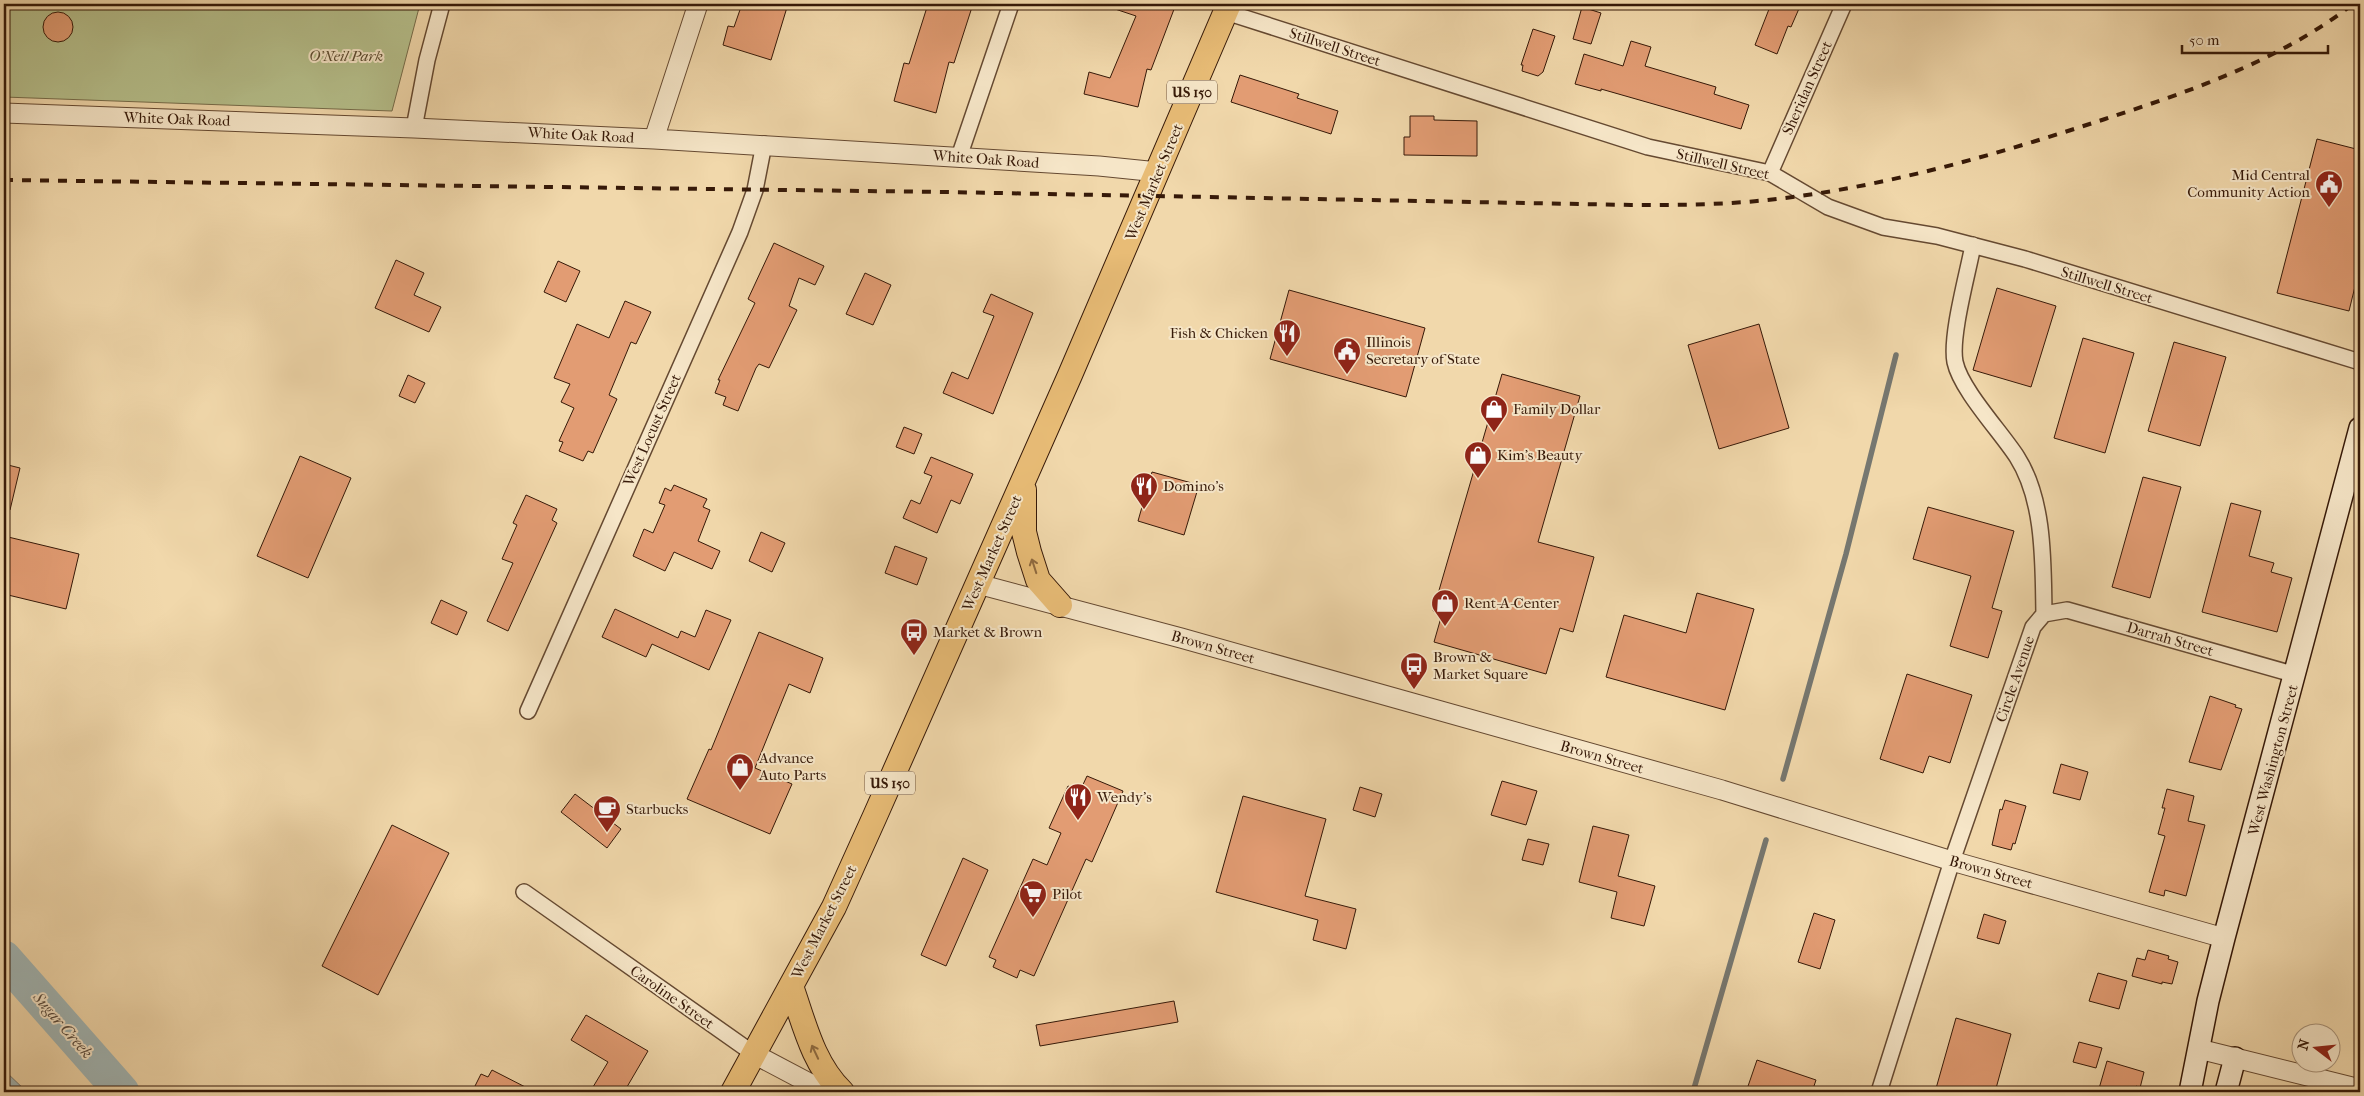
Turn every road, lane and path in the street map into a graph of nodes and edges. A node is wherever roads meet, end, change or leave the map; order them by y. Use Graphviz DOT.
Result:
graph roads {
  1 [pos="442,4"];
  2 [pos="698,4"];
  3 [pos="1011,4"];
  4 [pos="1844,4"];
  5 [pos="1227,8"];
  6 [pos="4,113"];
  7 [pos="414,128"];
  8 [pos="654,139"];
  9 [pos="764,144"];
  10 [pos="959,157"];
  11 [pos="1158,172"];
  12 [pos="1770,173"];
  13 [pos="1973,245"];
  14 [pos="2360,362"];
  15 [pos="2360,428"];
  16 [pos="1024,480"];
  17 [pos="978,584"];
  18 [pos="1060,605"];
  19 [pos="2044,614"];
  20 [pos="2296,675"];
  21 [pos="528,710"];
  22 [pos="1952,861"];
  23 [pos="524,892"];
  24 [pos="2224,938"];
  25 [pos="792,986"];
  26 [pos="2199,1049"];
  27 [pos="754,1054"];
  28 [pos="2235,1058"];
  29 [pos="2360,1089"];
  30 [pos="733,1092"];
  31 [pos="826,1092"];
  32 [pos="842,1092"];
  33 [pos="1879,1092"];
  34 [pos="2190,1092"];
  35 [pos="2226,1092"];
  1 -- 7 [label="street"];
  2 -- 8 [label="street"];
  3 -- 10 [label="street"];
  4 -- 12 [label="street, Sheridan Street"];
  5 -- 11 [label="main road, West Market Street / US 150"];
  5 -- 12 [label="street, Stillwell Street"];
  6 -- 7 [label="street, White Oak Road"];
  7 -- 8 [label="street, White Oak Road"];
  8 -- 9 [label="street, White Oak Road"];
  9 -- 10 [label="street, White Oak Road"];
  9 -- 21 [label="street, West Locust Street"];
  10 -- 11 [label="street, White Oak Road"];
  11 -- 16 [label="main road, West Market Street / US 150"];
  12 -- 13 [label="street, Stillwell Street"];
  13 -- 14 [label="street, Stillwell Street"];
  13 -- 19 [label="street"];
  15 -- 20 [label="main road, West Washington Street"];
  16 -- 17 [label="main road, West Market Street / US 150"];
  18 -- 16 [label="main road, one-way"];
  17 -- 18 [label="street, Brown Street"];
  17 -- 25 [label="main road, West Market Street / US 150"];
  18 -- 22 [label="street, Brown Street"];
  19 -- 20 [label="street, Darrah Street"];
  19 -- 22 [label="street, Circle Avenue"];
  20 -- 24 [label="main road, West Washington Street"];
  22 -- 24 [label="street, Brown Street"];
  22 -- 33 [label="street, Circle Avenue"];
  23 -- 27 [label="street, Caroline Street"];
  24 -- 26 [label="main road, West Washington Street"];
  25 -- 27 [label="main road, West Market Street / US 150"];
  32 -- 25 [label="main road, one-way"];
  26 -- 28 [label="street"];
  26 -- 34 [label="main road, West Washington Street"];
  27 -- 30 [label="main road, West Market Street / US 150"];
  27 -- 31 [label="street, Caroline Street"];
  28 -- 29 [label="street"];
  28 -- 35 [label="main road"];
}
